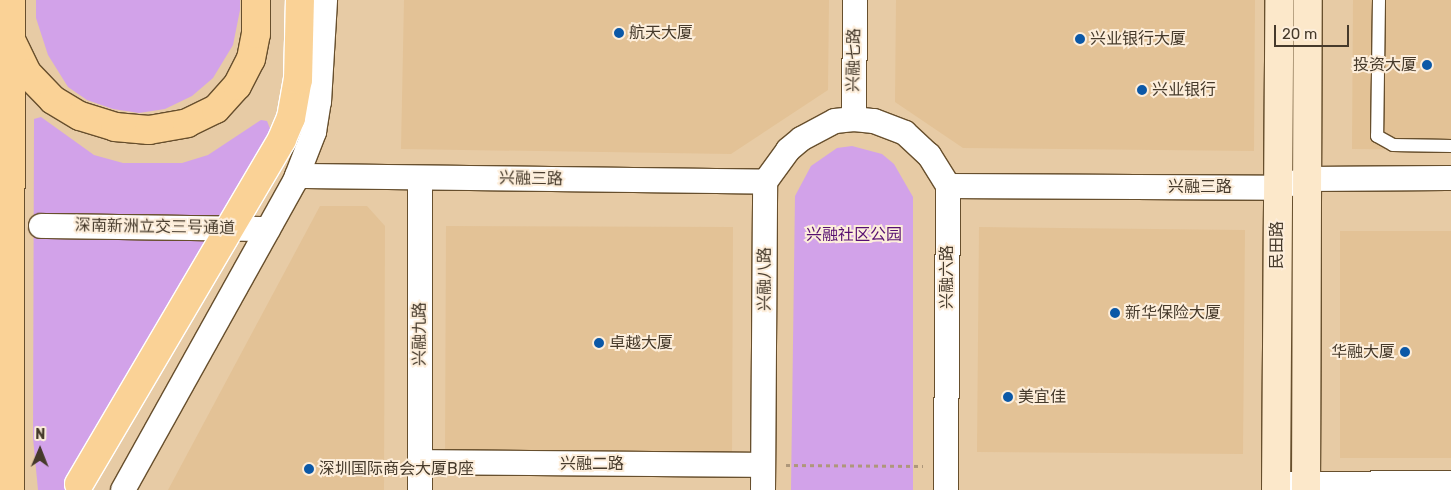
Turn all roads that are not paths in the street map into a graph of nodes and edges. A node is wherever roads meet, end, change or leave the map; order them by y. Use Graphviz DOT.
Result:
graph roads {
  1 [pos="11,0"];
  2 [pos="256,0"];
  3 [pos="300,0"];
  4 [pos="325,0"];
  5 [pos="855,0"];
  6 [pos="1279,0"];
  7 [pos="1308,0"];
  8 [pos="1379,0"];
  9 [pos="10,39"];
  10 [pos="854,119"];
  11 [pos="1451,146"];
  12 [pos="297,176"];
  13 [pos="420,178"];
  14 [pos="1307,178"];
  15 [pos="1451,178"];
  16 [pos="765,182"];
  17 [pos="948,186"];
  18 [pos="1277,188"];
  19 [pos="41,226"];
  20 [pos="268,229"];
  21 [pos="420,462"];
  22 [pos="763,465"];
  23 [pos="1451,483"];
  24 [pos="77,487"];
  25 [pos="1276,487"];
  26 [pos="1306,487"];
  27 [pos="10,490"];
  28 [pos="123,490"];
  29 [pos="420,490"];
  30 [pos="763,490"];
  31 [pos="946,490"];
  1 -- 9 [label="main road"];
  2 -- 9 [label="main road"];
  3 -- 24 [label="main road, bridge"];
  4 -- 12 [label="street"];
  5 -- 10 [label="street, 兴融七路"];
  6 -- 18 [label="street, 民田路"];
  7 -- 14 [label="street, 民田路"];
  8 -- 11 [label="lane"];
  9 -- 27 [label="main road"];
  10 -- 16 [label="street"];
  10 -- 17 [label="street"];
  12 -- 13 [label="street, 兴融三路"];
  12 -- 20 [label="street"];
  13 -- 16 [label="street, 兴融三路"];
  13 -- 21 [label="street, 兴融九路"];
  14 -- 15 [label="street, 兴融三路"];
  14 -- 18 [label="street, 兴融三路"];
  14 -- 26 [label="street, 民田路"];
  16 -- 22 [label="street, 兴融八路"];
  17 -- 18 [label="street, 兴融三路"];
  17 -- 31 [label="street, 兴融六路"];
  18 -- 25 [label="street, 民田路"];
  19 -- 20 [label="street, 深南新洲立交三号通道"];
  20 -- 28 [label="street"];
  21 -- 22 [label="street, 兴融二路"];
  21 -- 29 [label="street, 兴融九路"];
  22 -- 30 [label="street, 兴融八路"];
  23 -- 26 [label="street"];
  25 -- 26 [label="street"];
}
